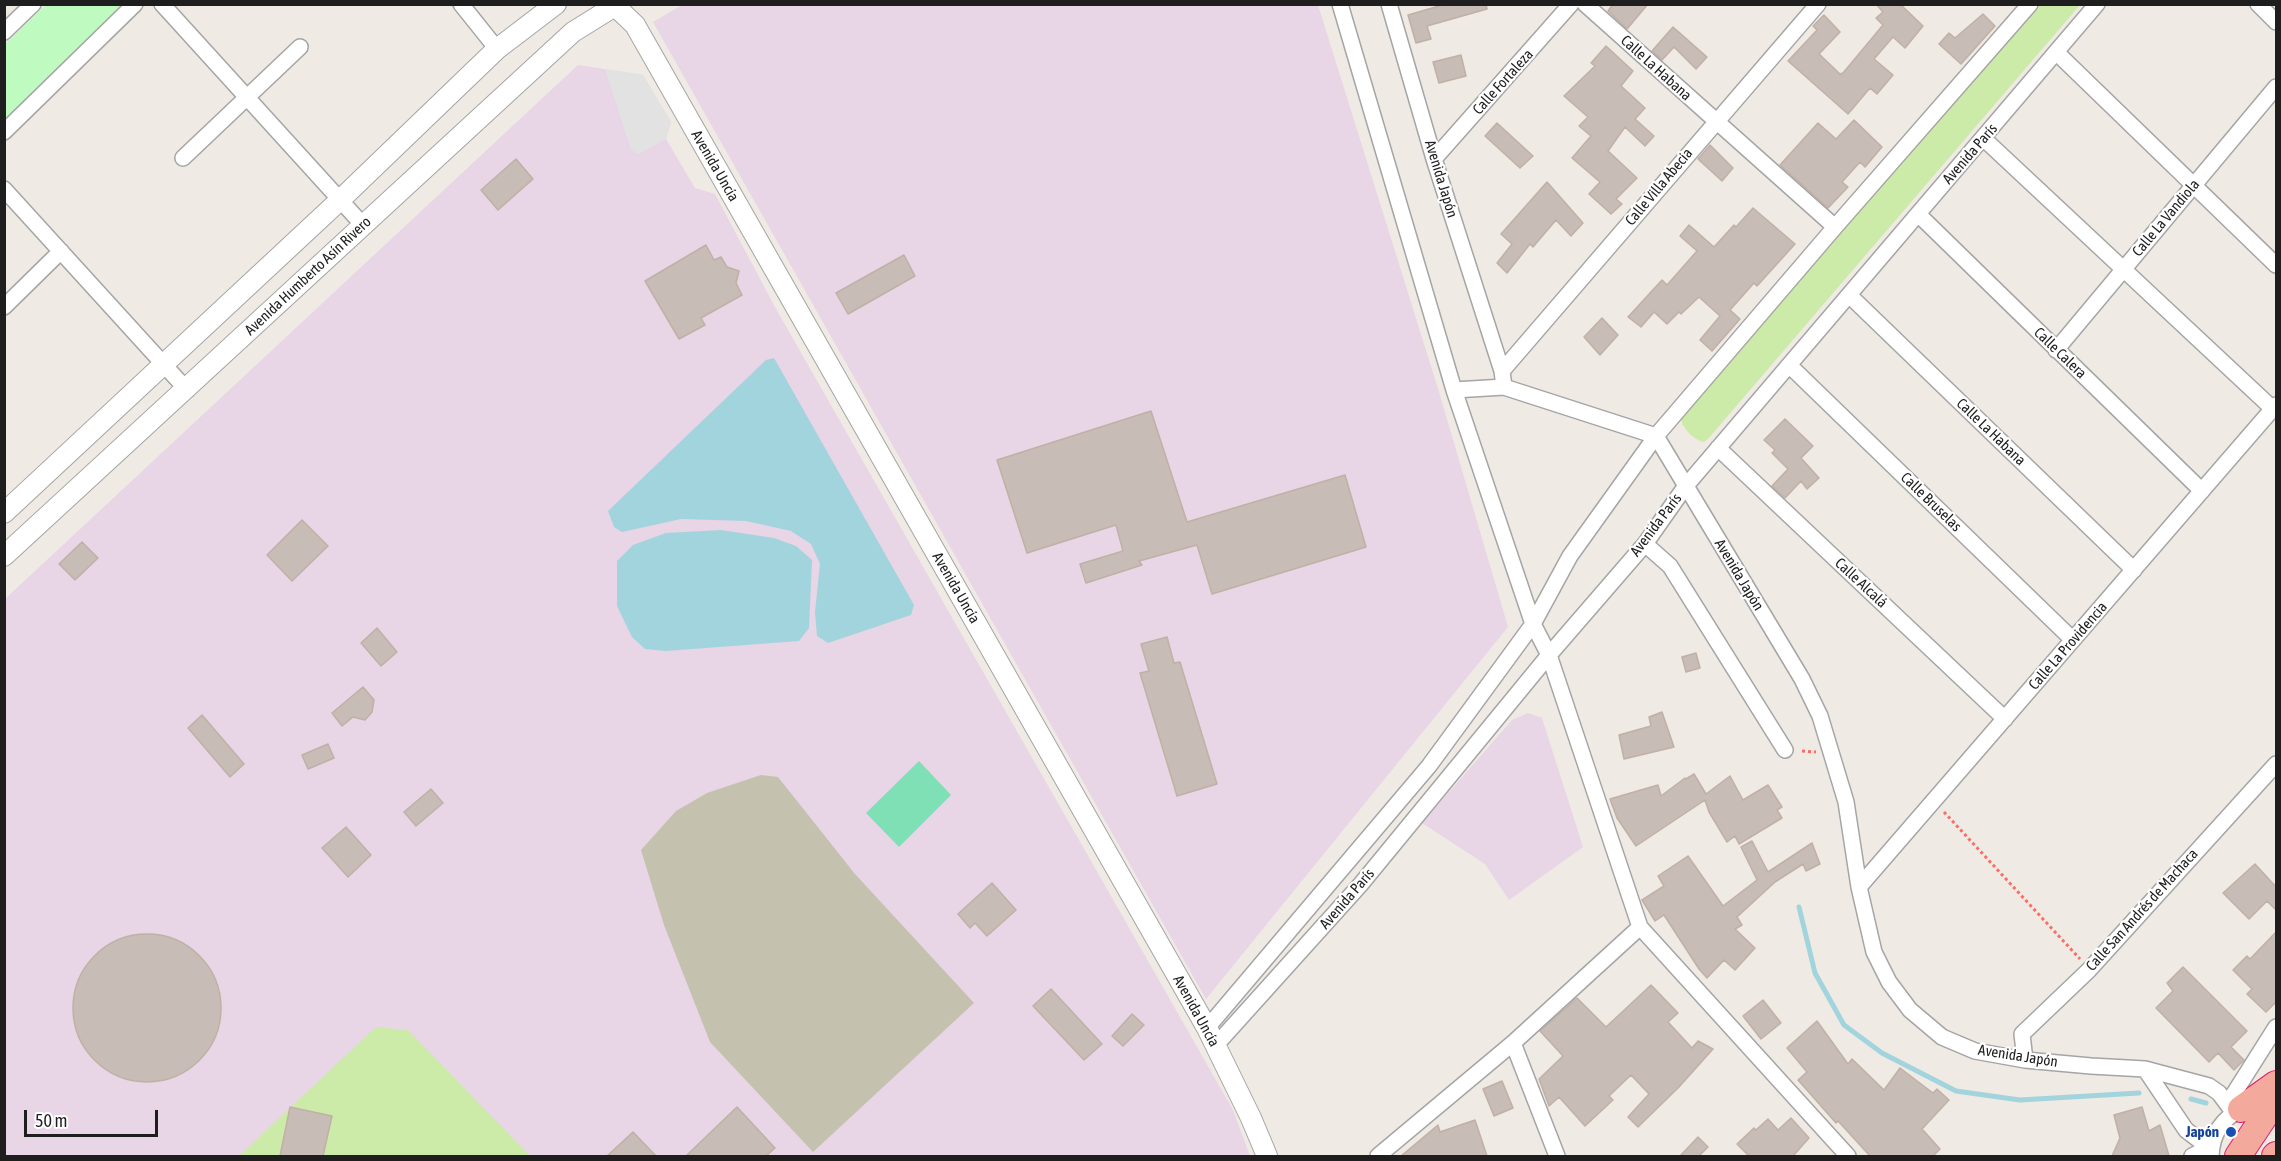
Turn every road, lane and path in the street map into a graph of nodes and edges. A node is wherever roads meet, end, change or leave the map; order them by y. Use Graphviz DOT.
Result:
graph roads {
  1 [pos="33,4"];
  2 [pos="135,4"];
  3 [pos="162,4"];
  4 [pos="460,4"];
  5 [pos="556,4"];
  6 [pos="1340,4"];
  7 [pos="1389,4"];
  8 [pos="1571,4"];
  9 [pos="1585,4"];
  10 [pos="1818,4"];
  11 [pos="2097,4"];
  12 [pos="620,5"];
  13 [pos="2022,7"];
  14 [pos="4,32"];
  15 [pos="300,47"];
  16 [pos="497,49"];
  17 [pos="2056,52"];
  18 [pos="2277,87"];
  19 [pos="247,97"];
  20 [pos="1715,122"];
  21 [pos="4,132"];
  22 [pos="1983,138"];
  23 [pos="183,158"];
  24 [pos="1434,159"];
  25 [pos="2193,185"];
  26 [pos="4,189"];
  27 [pos="340,200"];
  28 [pos="1918,214"];
  29 [pos="362,224"];
  30 [pos="1835,227"];
  31 [pos="61,251"];
  32 [pos="2277,265"];
  33 [pos="2123,270"];
  34 [pos="1849,295"];
  35 [pos="4,307"];
  36 [pos="2056,350"];
  37 [pos="165,365"];
  38 [pos="1789,365"];
  39 [pos="1502,371"];
  40 [pos="1504,387"];
  41 [pos="187,390"];
  42 [pos="1454,390"];
  43 [pos="2275,407"];
  44 [pos="1656,436"];
  45 [pos="1718,448"];
  46 [pos="1685,487"];
  47 [pos="2202,491"];
  48 [pos="4,513"];
  49 [pos="1645,544"];
  50 [pos="4,556"];
  51 [pos="2134,570"];
  52 [pos="1533,624"];
  53 [pos="2073,640"];
  54 [pos="1550,655"];
  55 [pos="2005,718"];
  56 [pos="1785,750"];
  57 [pos="1833,754"];
  58 [pos="2277,764"];
  59 [pos="1934,801"];
  60 [pos="1859,887"];
  61 [pos="1640,927"];
  62 [pos="2089,970"];
  63 [pos="2277,1027"];
  64 [pos="1211,1036"];
  65 [pos="1513,1042"];
  66 [pos="2025,1060"];
  67 [pos="2145,1068"];
  68 [pos="2275,1100"];
  69 [pos="2235,1108"];
  70 [pos="2211,1150"];
  71 [pos="1268,1156"];
  72 [pos="1378,1156"];
  73 [pos="1557,1156"];
  74 [pos="1848,1156"];
  75 [pos="2192,1156"];
  76 [pos="2238,1156"];
  1 -- 14 [label="street"];
  2 -- 21 [label="street"];
  3 -- 19 [label="street"];
  4 -- 16 [label="street"];
  5 -- 16 [label="street"];
  6 -- 42 [label="street"];
  7 -- 24 [label="street, Avenida Japón"];
  8 -- 24 [label="street, Calle Fortaleza"];
  9 -- 20 [label="street, Calle La Habana"];
  10 -- 20 [label="street, Calle Villa Abecia"];
  11 -- 17 [label="street, Avenida París"];
  12 -- 29 [label="street, Avenida Humberto Asín Rivero"];
  12 -- 64 [label="street, Avenida Uncía"];
  13 -- 30 [label="street, Avenida París"];
  15 -- 19 [label="street"];
  16 -- 27 [label="street"];
  17 -- 22 [label="street, Avenida París"];
  17 -- 25 [label="street"];
  18 -- 25 [label="street, Calle La Vandiola"];
  19 -- 23 [label="street"];
  19 -- 27 [label="street"];
  20 -- 30 [label="street, Calle La Habana"];
  20 -- 39 [label="street, Calle Villa Abecia"];
  22 -- 28 [label="street, Avenida París"];
  22 -- 33 [label="street"];
  24 -- 39 [label="street, Avenida Japón"];
  25 -- 32 [label="street"];
  25 -- 33 [label="street, Calle La Vandiola"];
  26 -- 31 [label="street"];
  27 -- 29 [label="street"];
  27 -- 37 [label="street"];
  28 -- 34 [label="street, Avenida París"];
  28 -- 36 [label="street, Calle Calera"];
  29 -- 41 [label="street, Avenida Humberto Asín Rivero"];
  30 -- 44 [label="street, Avenida París"];
  31 -- 35 [label="street"];
  31 -- 37 [label="street"];
  33 -- 36 [label="street, Calle La Vandiola"];
  33 -- 43 [label="street"];
  34 -- 38 [label="street, Avenida París"];
  34 -- 51 [label="street, Calle La Habana"];
  36 -- 47 [label="street, Calle Calera"];
  37 -- 41 [label="street"];
  37 -- 48 [label="street"];
  38 -- 45 [label="street, Avenida París"];
  38 -- 53 [label="street, Calle Bruselas"];
  39 -- 40 [label="street, Avenida Japón"];
  40 -- 42 [label="street"];
  40 -- 44 [label="street"];
  41 -- 50 [label="street, Avenida Humberto Asín Rivero"];
  42 -- 52 [label="street"];
  43 -- 47 [label="street, Calle La Providencia"];
  44 -- 46 [label="street, Avenida Japón"];
  44 -- 52 [label="street, Avenida París"];
  45 -- 46 [label="street, Avenida París"];
  45 -- 55 [label="street, Calle Alcalá"];
  46 -- 49 [label="street, Avenida París"];
  46 -- 57 [label="street, Avenida Japón"];
  47 -- 51 [label="street, Calle La Providencia"];
  49 -- 54 [label="street, Avenida París"];
  49 -- 56 [label="street"];
  51 -- 53 [label="street, Calle La Providencia"];
  52 -- 54 [label="street"];
  52 -- 64 [label="street, Avenida París"];
  53 -- 55 [label="street, Calle La Providencia"];
  54 -- 61 [label="street"];
  54 -- 64 [label="street, Avenida París"];
  55 -- 59 [label="street, Calle La Providencia"];
  56 -- 57 [label="path"];
  57 -- 60 [label="street, Avenida Japón"];
  58 -- 62 [label="street, Calle San Andrés de Machaca"];
  59 -- 60 [label="street, Calle La Providencia"];
  59 -- 62 [label="path"];
  60 -- 66 [label="street, Avenida Japón"];
  61 -- 65 [label="street"];
  61 -- 74 [label="street"];
  62 -- 66 [label="street, Calle San Andrés de Machaca"];
  63 -- 69 [label="street"];
  64 -- 71 [label="street, Avenida Uncía"];
  65 -- 72 [label="street"];
  65 -- 73 [label="street"];
  66 -- 67 [label="street, Avenida Japón"];
  67 -- 69 [label="street, Avenida Japón"];
  67 -- 70 [label="street"];
  68 -- 69 [label="highway"];
  68 -- 76 [label="highway"];
  69 -- 70 [label="street"];
  70 -- 75 [label="street"];
}
